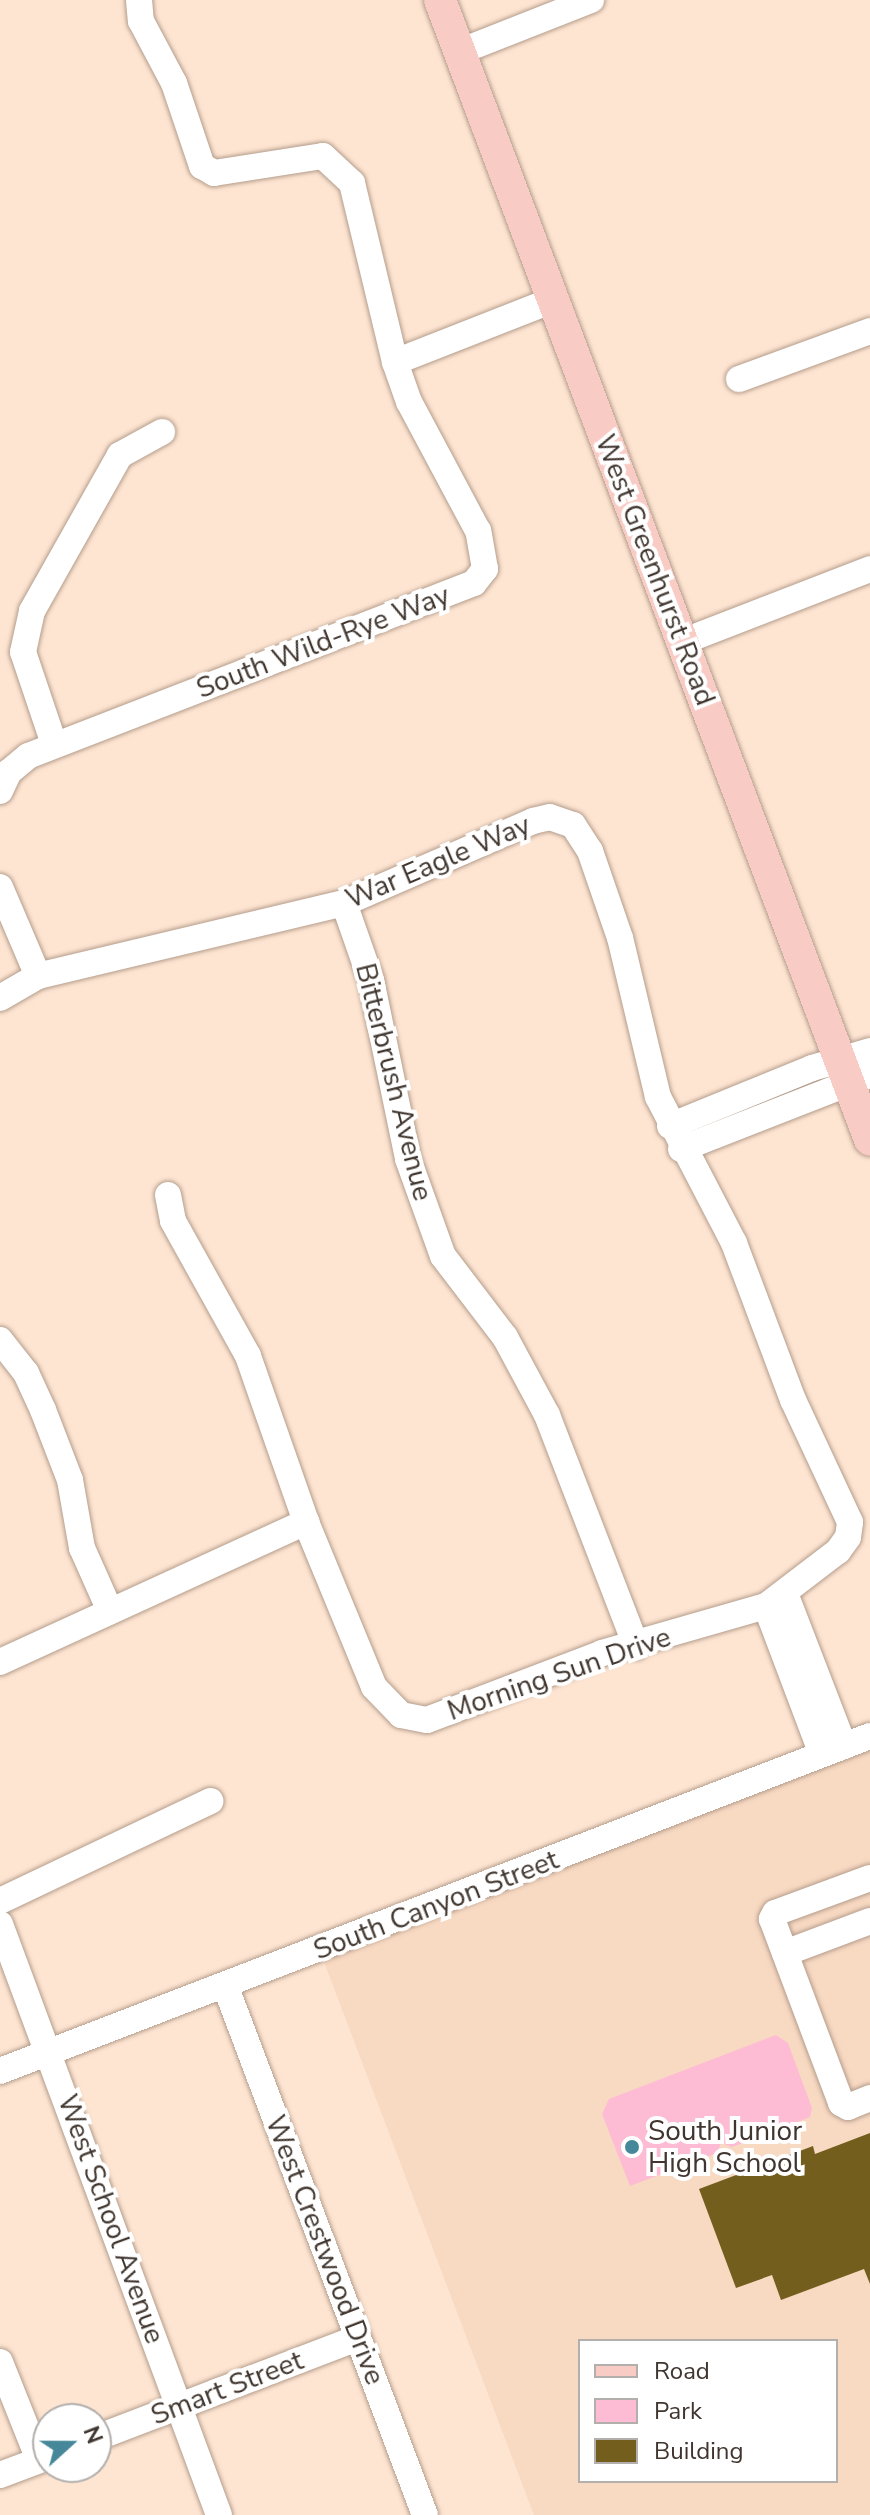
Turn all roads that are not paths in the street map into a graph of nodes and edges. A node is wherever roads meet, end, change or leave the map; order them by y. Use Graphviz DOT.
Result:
graph roads {
  1 [pos="139,0"];
  2 [pos="440,0"];
  3 [pos="591,0"];
  4 [pos="459,52"];
  5 [pos="553,300"];
  6 [pos="870,331"];
  7 [pos="395,362"];
  8 [pos="739,379"];
  9 [pos="162,432"];
  10 [pos="870,569"];
  11 [pos="682,642"];
  12 [pos="54,744"];
  13 [pos="0,791"];
  14 [pos="0,887"];
  15 [pos="344,903"];
  16 [pos="38,976"];
  17 [pos="0,998"];
  18 [pos="857,1067"];
  19 [pos="676,1138"];
  20 [pos="870,1140"];
  21 [pos="168,1195"];
  22 [pos="0,1340"];
  23 [pos="306,1522"];
  24 [pos="776,1601"];
  25 [pos="110,1611"];
  26 [pos="636,1646"];
  27 [pos="0,1662"];
  28 [pos="870,1736"];
  29 [pos="833,1750"];
  30 [pos="211,1801"];
  31 [pos="869,1883"];
  32 [pos="0,1901"];
  33 [pos="870,1921"];
  34 [pos="0,1924"];
  35 [pos="785,1953"];
  36 [pos="225,1985"];
  37 [pos="50,2052"];
  38 [pos="0,2071"];
  39 [pos="870,2098"];
  40 [pos="358,2338"];
  41 [pos="0,2362"];
  42 [pos="179,2407"];
  43 [pos="112,2432"];
  44 [pos="32,2433"];
  45 [pos="32,2462"];
  46 [pos="0,2475"];
  47 [pos="219,2515"];
  48 [pos="425,2515"];
  1 -- 7 [label="street, South Wild-Rye Way"];
  2 -- 4 [label="main road, West Greenhurst Road"];
  3 -- 4 [label="street"];
  4 -- 5 [label="main road, West Greenhurst Road"];
  5 -- 7 [label="street"];
  5 -- 11 [label="main road, West Greenhurst Road"];
  6 -- 8 [label="street"];
  7 -- 12 [label="street, South Wild-Rye Way"];
  9 -- 12 [label="street"];
  10 -- 11 [label="street"];
  11 -- 18 [label="main road, West Greenhurst Road"];
  12 -- 13 [label="street"];
  14 -- 16 [label="street"];
  15 -- 16 [label="street, War Eagle Way"];
  15 -- 19 [label="street, War Eagle Way"];
  15 -- 26 [label="street, Bitterbrush Avenue"];
  16 -- 17 [label="street"];
  18 -- 19 [label="street"];
  18 -- 20 [label="main road, West Greenhurst Road"];
  19 -- 24 [label="street, War Eagle Way"];
  21 -- 23 [label="street, Morning Sun Drive"];
  22 -- 25 [label="street"];
  23 -- 25 [label="street"];
  23 -- 26 [label="street, Morning Sun Drive"];
  24 -- 26 [label="street, Morning Sun Drive"];
  24 -- 29 [label="street"];
  25 -- 27 [label="street"];
  28 -- 29 [label="street, South Canyon Street"];
  29 -- 36 [label="street, South Canyon Street"];
  30 -- 32 [label="street"];
  31 -- 35 [label="street"];
  33 -- 35 [label="street"];
  34 -- 37 [label="street, West School Avenue"];
  35 -- 39 [label="street"];
  36 -- 37 [label="street, South Canyon Street"];
  36 -- 40 [label="street, West Crestwood Drive"];
  37 -- 38 [label="street, South Canyon Street"];
  37 -- 42 [label="street, West School Avenue"];
  40 -- 42 [label="street, Smart Street"];
  40 -- 48 [label="street, West Crestwood Drive"];
  41 -- 44 [label="street"];
  42 -- 43 [label="street, Smart Street"];
  42 -- 47 [label="street, West School Avenue"];
  45 -- 46 [label="street"];
}
